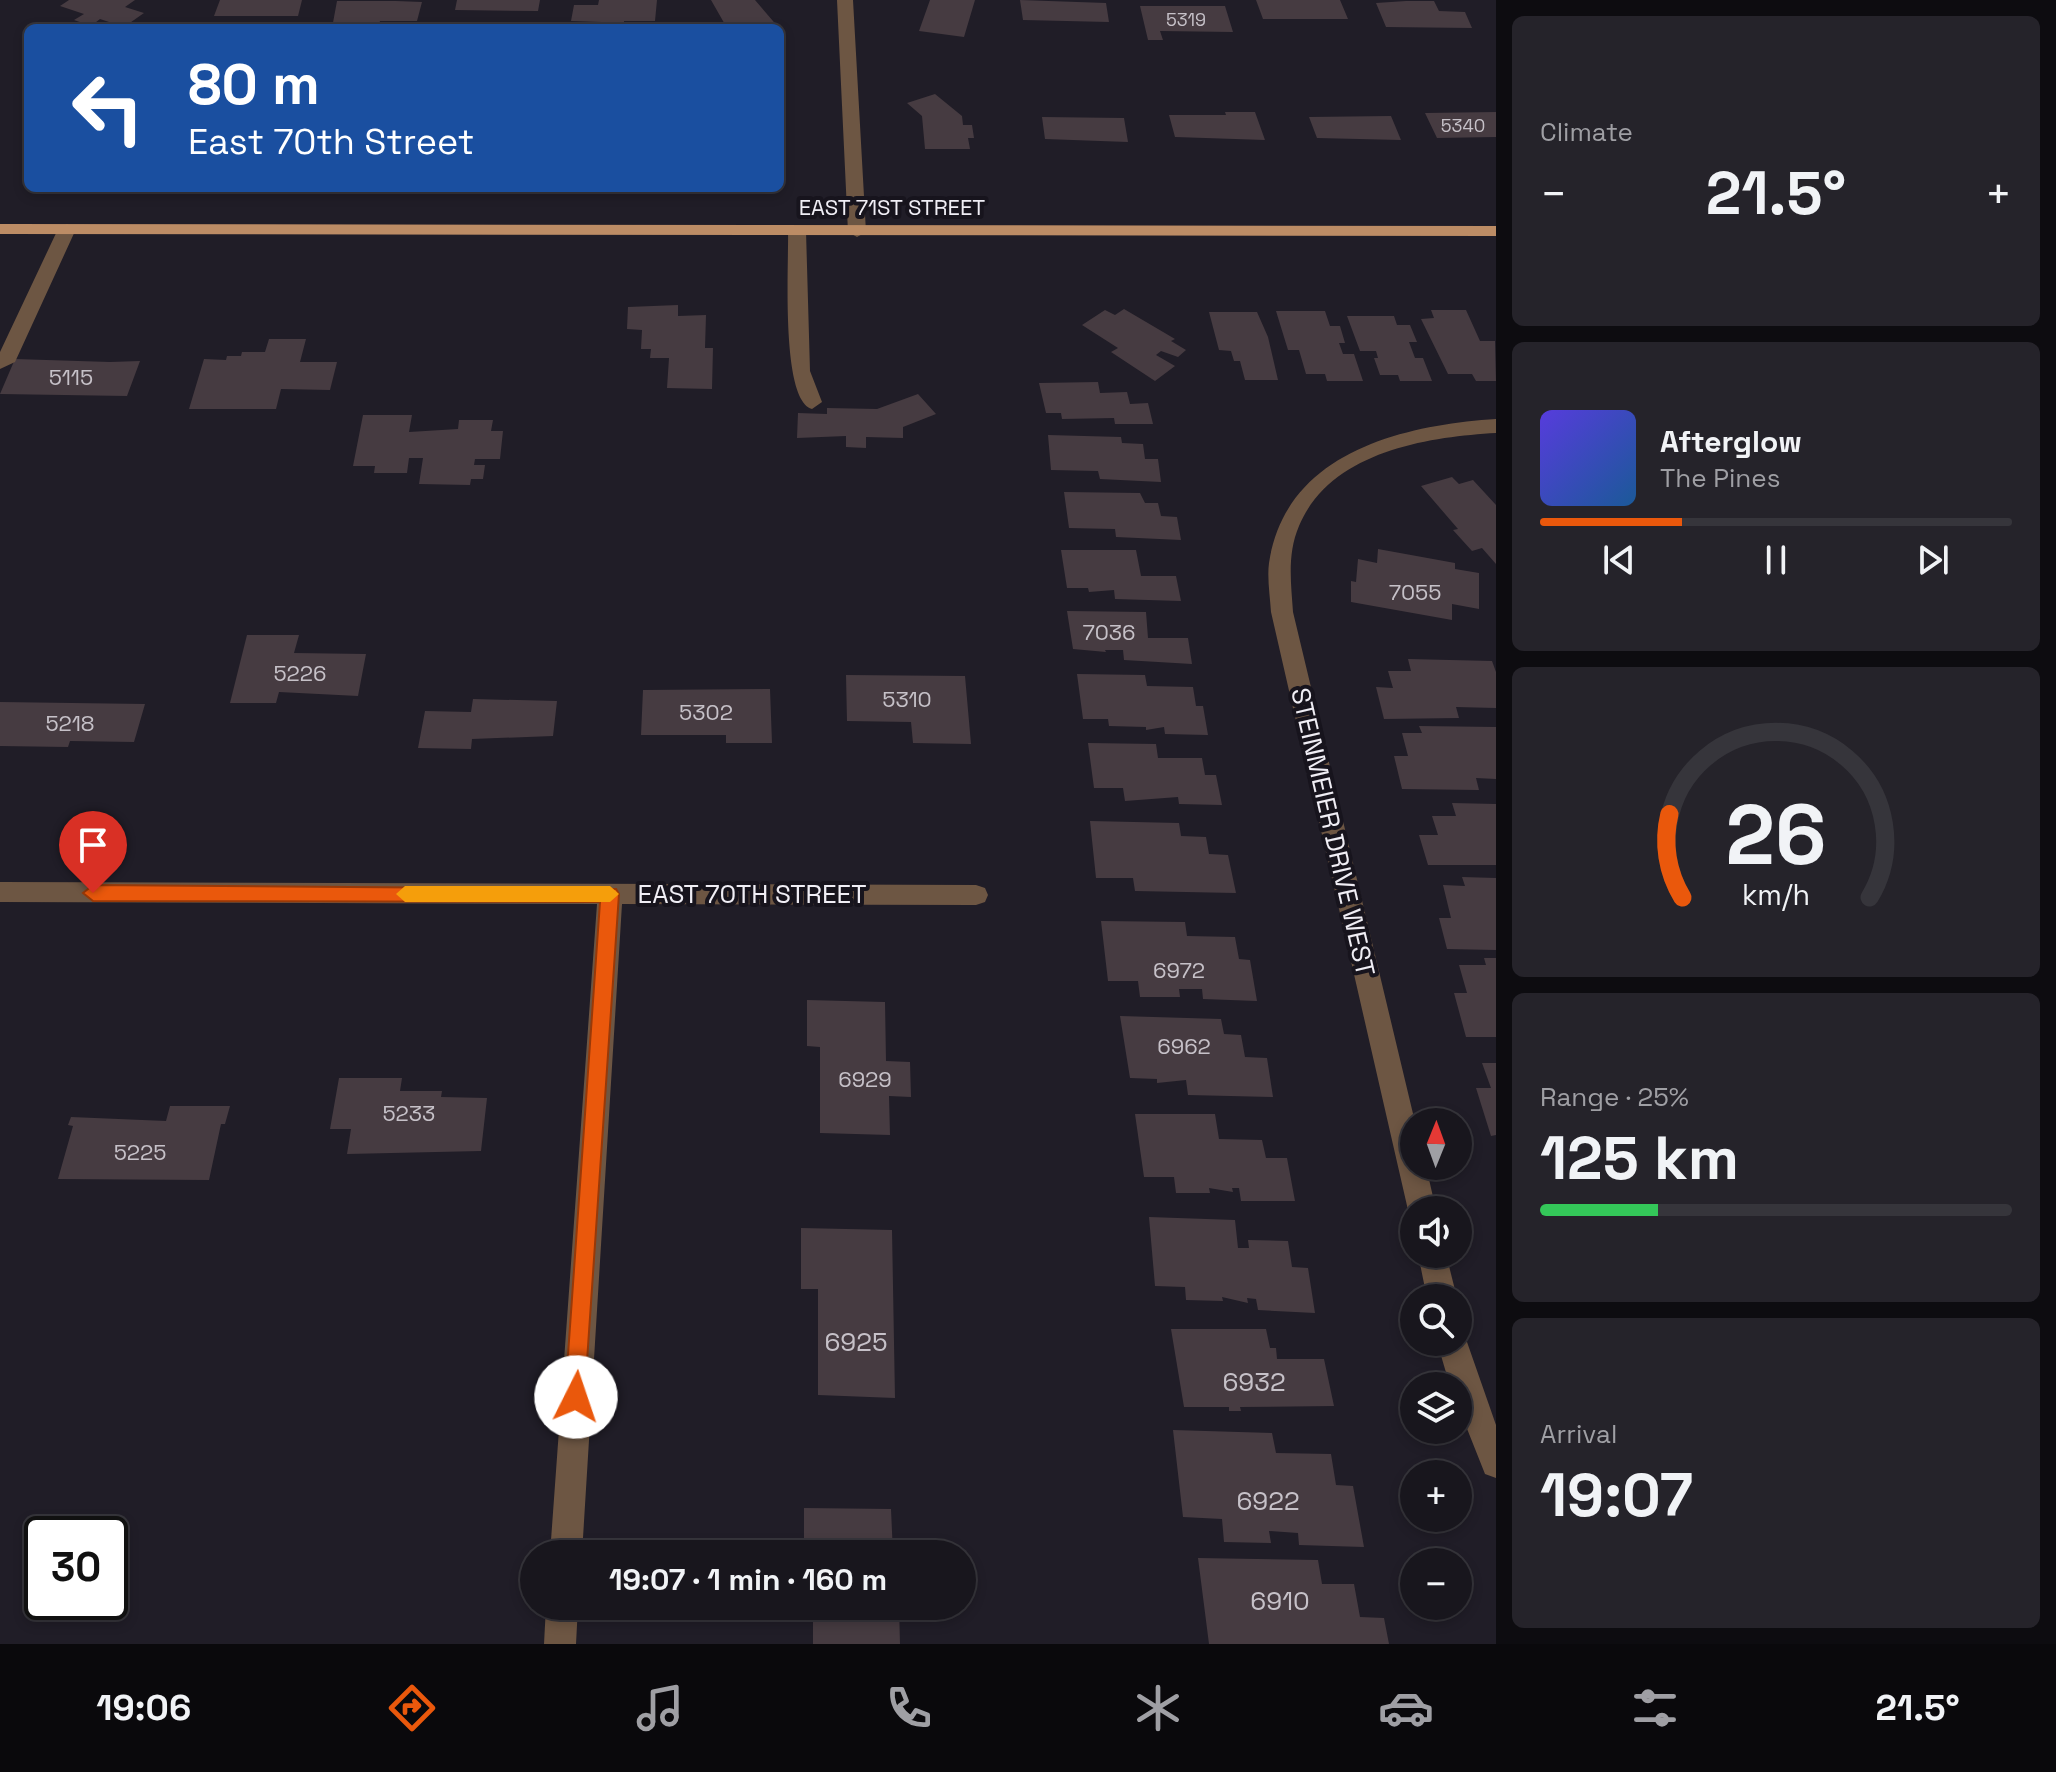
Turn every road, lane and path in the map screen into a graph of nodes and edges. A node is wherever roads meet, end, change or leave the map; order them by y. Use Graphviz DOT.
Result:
graph roads {
  1 [pos="845,0"];
  2 [pos="0,229"];
  3 [pos="67,229"];
  4 [pos="797,231"];
  5 [pos="1496,231"];
  6 [pos="857,232"];
  7 [pos="0,363"];
  8 [pos="812,402"];
  9 [pos="1496,426"];
  10 [pos="0,892"];
  11 [pos="610,894"];
  12 [pos="976,895"];
  13 [pos="1419,1196"];
  14 [pos="1456,1356"];
  15 [pos="1496,1463"];
  16 [pos="567,1540"];
  17 [pos="561,1620"];
  18 [pos="560,1644"];
  1 -- 6 [label="street"];
  2 -- 3 [label="main road, EAST 71ST STREET"];
  3 -- 4 [label="main road, EAST 71ST STREET"];
  3 -- 7 [label="street"];
  4 -- 6 [label="main road, EAST 71ST STREET"];
  4 -- 8 [label="street"];
  5 -- 6 [label="main road, EAST 71ST STREET"];
  9 -- 13 [label="street, STEINMEIER DRIVE WEST"];
  10 -- 11 [label="street, EAST 70TH STREET"];
  11 -- 12 [label="street, EAST 70TH STREET"];
  11 -- 16 [label="street"];
  14 -- 15 [label="street"];
  17 -- 18 [label="street"];
}
